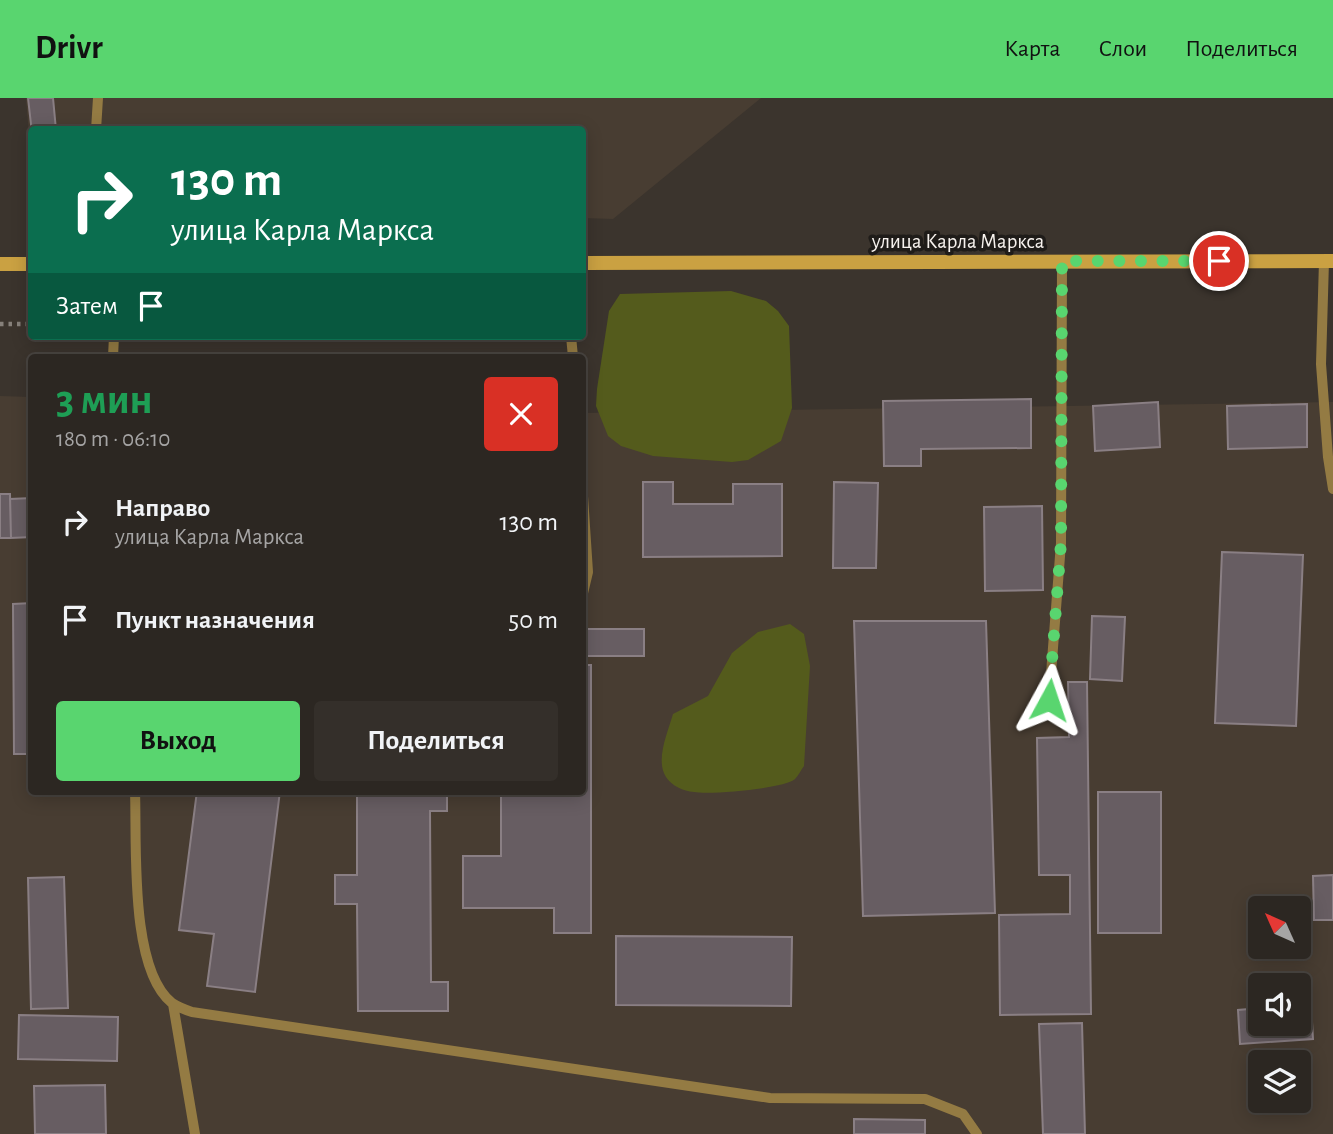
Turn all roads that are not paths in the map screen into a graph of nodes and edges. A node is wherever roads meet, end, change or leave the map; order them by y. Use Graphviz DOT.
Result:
graph roads {
  1 [pos="98,98"];
  2 [pos="96,126"];
  3 [pos="1062,261"];
  4 [pos="1328,261"];
  5 [pos="586,263"];
  6 [pos="0,264"];
  7 [pos="28,264"];
  8 [pos="1333,489"];
  9 [pos="586,542"];
  10 [pos="586,580"];
  11 [pos="1049,700"];
  12 [pos="135,795"];
  13 [pos="173,1004"];
  14 [pos="195,1134"];
  15 [pos="977,1134"];
  1 -- 2 [label="lane"];
  3 -- 4 [label="main road, улица Карла Маркса"];
  3 -- 5 [label="main road, улица Карла Маркса"];
  3 -- 11 [label="lane"];
  4 -- 8 [label="lane"];
  6 -- 7 [label="main road"];
  9 -- 10 [label="lane"];
  12 -- 13 [label="lane"];
  13 -- 14 [label="lane"];
  13 -- 15 [label="lane"];
}
